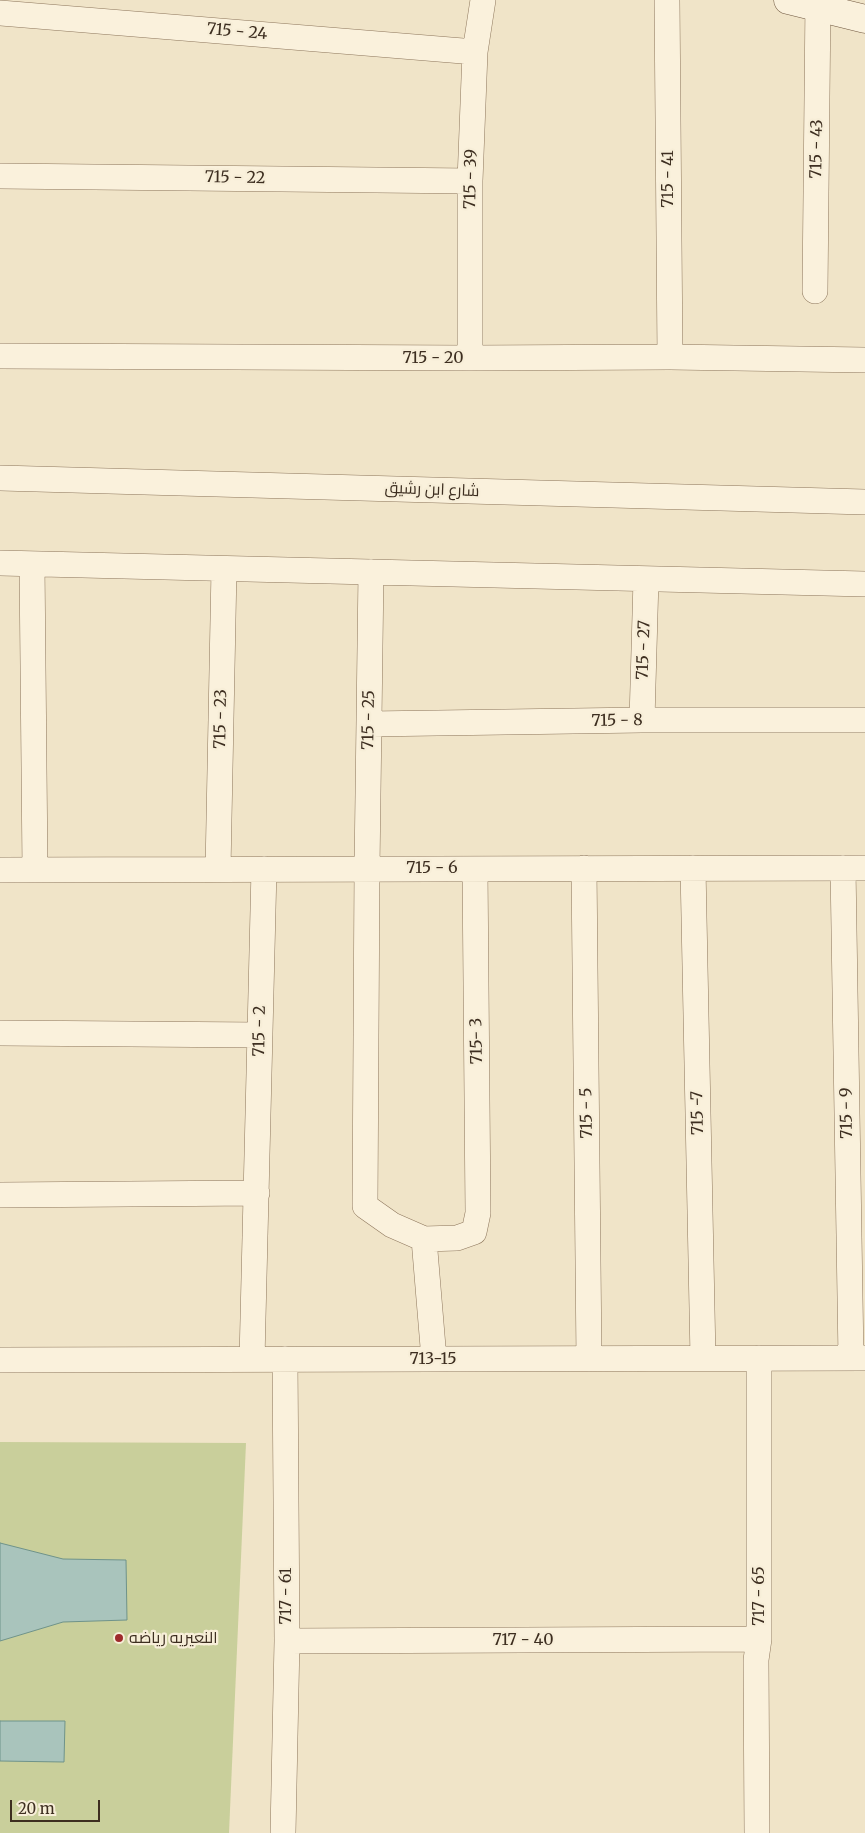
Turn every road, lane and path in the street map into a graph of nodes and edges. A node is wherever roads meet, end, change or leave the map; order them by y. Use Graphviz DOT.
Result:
graph roads {
  1 [pos="483,0"];
  2 [pos="666,0"];
  3 [pos="788,0"];
  4 [pos="818,4"];
  5 [pos="0,13"];
  6 [pos="865,19"];
  7 [pos="475,52"];
  8 [pos="0,176"];
  9 [pos="470,181"];
  10 [pos="815,291"];
  11 [pos="0,356"];
  12 [pos="670,357"];
  13 [pos="470,358"];
  14 [pos="865,360"];
  15 [pos="0,478"];
  16 [pos="865,502"];
  17 [pos="0,563"];
  18 [pos="32,564"];
  19 [pos="224,569"];
  20 [pos="371,572"];
  21 [pos="646,579"];
  22 [pos="865,584"];
  23 [pos="642,720"];
  24 [pos="865,720"];
  25 [pos="370,724"];
  26 [pos="366,868"];
  27 [pos="475,868"];
  28 [pos="584,868"];
  29 [pos="694,868"];
  30 [pos="854,868"];
  31 [pos="34,869"];
  32 [pos="218,869"];
  33 [pos="264,869"];
  34 [pos="0,870"];
  35 [pos="0,1033"];
  36 [pos="260,1035"];
  37 [pos="257,1193"];
  38 [pos="0,1195"];
  39 [pos="424,1240"];
  40 [pos="704,1358"];
  41 [pos="759,1358"];
  42 [pos="858,1358"];
  43 [pos="252,1359"];
  44 [pos="285,1359"];
  45 [pos="434,1359"];
  46 [pos="589,1359"];
  47 [pos="0,1360"];
  48 [pos="759,1639"];
  49 [pos="287,1641"];
  50 [pos="283,1833"];
  51 [pos="757,1833"];
  1 -- 7 [label="street, 715 - 39"];
  2 -- 12 [label="street, 715 - 41"];
  3 -- 4 [label="street"];
  4 -- 6 [label="street"];
  4 -- 10 [label="street, 715 - 43"];
  5 -- 7 [label="street, 715 - 24"];
  7 -- 9 [label="street, 715 - 39"];
  8 -- 9 [label="street, 715 - 22"];
  9 -- 13 [label="street, 715 - 39"];
  11 -- 13 [label="street, 715 - 20"];
  12 -- 13 [label="street, 715 - 20"];
  12 -- 14 [label="street, 715 - 20"];
  15 -- 16 [label="street, شارع ابن رشيق"];
  17 -- 18 [label="street"];
  18 -- 19 [label="street"];
  18 -- 31 [label="street"];
  19 -- 20 [label="street"];
  19 -- 32 [label="street, 715 - 23"];
  20 -- 21 [label="street"];
  20 -- 25 [label="street, 715 - 25"];
  21 -- 22 [label="street"];
  21 -- 23 [label="street, 715 - 27"];
  23 -- 24 [label="street, 715 - 8"];
  23 -- 25 [label="street, 715 - 8"];
  25 -- 26 [label="street, 715 - 25"];
  26 -- 27 [label="street, 715 - 6"];
  26 -- 33 [label="street, 715 - 6"];
  26 -- 39 [label="street, 715 - 25"];
  27 -- 28 [label="street, 715 - 6"];
  27 -- 39 [label="street, 715- 3"];
  28 -- 29 [label="street, 715 - 6"];
  28 -- 46 [label="street, 715 - 5"];
  29 -- 30 [label="street, 715 - 6"];
  29 -- 40 [label="street, 715 -7"];
  30 -- 42 [label="street, 715 - 9"];
  31 -- 32 [label="street, 715 - 6"];
  31 -- 34 [label="street, 715 - 6"];
  32 -- 33 [label="street, 715 - 6"];
  33 -- 36 [label="street, 715 - 2"];
  35 -- 36 [label="street"];
  36 -- 37 [label="street, 715 - 2"];
  37 -- 38 [label="street"];
  37 -- 43 [label="street, 715 - 2"];
  39 -- 45 [label="street"];
  40 -- 41 [label="street, 713-15"];
  40 -- 46 [label="street, 713-15"];
  41 -- 42 [label="street, 713-15"];
  41 -- 48 [label="street, 717 - 65"];
  43 -- 44 [label="street, 713-15"];
  43 -- 47 [label="street, 713-15"];
  44 -- 45 [label="street, 713-15"];
  44 -- 49 [label="street, 717 - 61"];
  45 -- 46 [label="street, 713-15"];
  48 -- 49 [label="street, 717 - 40"];
  48 -- 51 [label="street, 717 - 65"];
  49 -- 50 [label="street, 717 - 61"];
}
